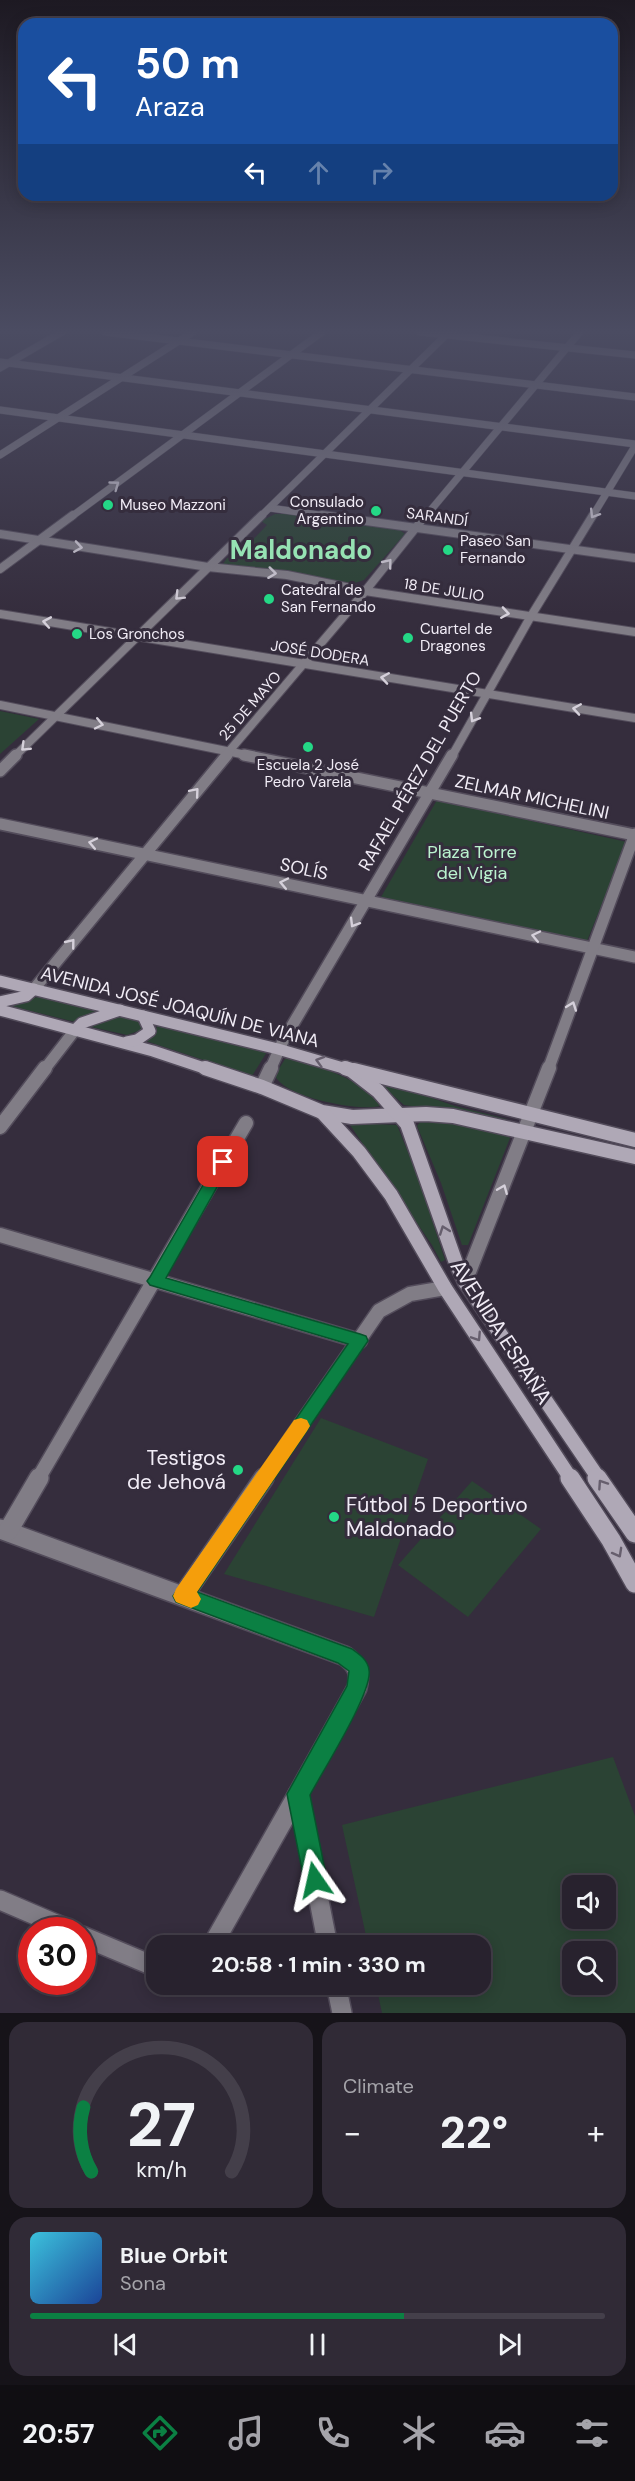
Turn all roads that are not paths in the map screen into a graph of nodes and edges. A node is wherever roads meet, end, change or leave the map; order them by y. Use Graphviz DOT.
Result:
graph roads {
  1 [pos="46,426"];
  2 [pos="117,426"];
  3 [pos="195,426"];
  4 [pos="352,426"];
  5 [pos="492,426"];
  6 [pos="500,427"];
  7 [pos="183,435"];
  8 [pos="635,445"];
  9 [pos="323,454"];
  10 [pos="0,455"];
  11 [pos="463,473"];
  12 [pos="608,492"];
  13 [pos="635,496"];
  14 [pos="270,508"];
  15 [pos="416,528"];
  16 [pos="0,534"];
  17 [pos="39,540"];
  18 [pos="573,549"];
  19 [pos="635,558"];
  20 [pos="208,567"];
  21 [pos="0,569"];
  22 [pos="365,591"];
  23 [pos="0,614"];
  24 [pos="531,616"];
  25 [pos="635,632"];
  26 [pos="137,638"];
  27 [pos="304,664"];
  28 [pos="488,694"];
  29 [pos="0,705"];
  30 [pos="57,716"];
  31 [pos="635,718"];
  32 [pos="229,752"];
  33 [pos="0,771"];
  34 [pos="430,793"];
  35 [pos="0,824"];
  36 [pos="635,835"];
  37 [pos="143,854"];
  38 [pos="367,901"];
  39 [pos="594,948"];
  40 [pos="635,957"];
  41 [pos="0,981"];
  42 [pos="34,989"];
  43 [pos="0,1002"];
  44 [pos="0,1010"];
  45 [pos="122,1010"];
  46 [pos="143,1016"];
  47 [pos="75,1030"];
  48 [pos="126,1042"];
  49 [pos="278,1049"];
  50 [pos="351,1070"];
  51 [pos="262,1087"];
  52 [pos="322,1112"];
  53 [pos="401,1115"];
  54 [pos="532,1116"];
  55 [pos="246,1123"];
  56 [pos="0,1127"];
  57 [pos="526,1131"];
  58 [pos="635,1140"];
  59 [pos="635,1157"];
  60 [pos="0,1235"];
  61 [pos="156,1281"];
  62 [pos="465,1282"];
  63 [pos="445,1288"];
  64 [pos="360,1341"];
  65 [pos="4,1530"];
  66 [pos="635,1533"];
  67 [pos="635,1582"];
  68 [pos="183,1596"];
  69 [pos="298,1794"];
  70 [pos="0,1900"];
  71 [pos="40,1917"];
  72 [pos="218,1935"];
  73 [pos="326,1935"];
  74 [pos="96,1942"];
  75 [pos="146,1964"];
  76 [pos="338,1995"];
  77 [pos="342,2013"];
  1 -- 10 [label="street"];
  2 -- 7 [label="street"];
  3 -- 7 [label="street"];
  4 -- 9 [label="street"];
  5 -- 6 [label="street"];
  6 -- 8 [label="street"];
  6 -- 11 [label="street, 25 DE MAYO"];
  7 -- 9 [label="street"];
  17 -- 7 [label="street, one-way"];
  8 -- 12 [label="street, RAFAEL PÉREZ DEL PUERTO"];
  9 -- 11 [label="street"];
  9 -- 14 [label="street"];
  11 -- 12 [label="street"];
  11 -- 15 [label="street, 25 DE MAYO"];
  12 -- 13 [label="street"];
  12 -- 18 [label="street, RAFAEL PÉREZ DEL PUERTO, one-way"];
  14 -- 15 [label="street, SARANDÍ"];
  14 -- 20 [label="street"];
  15 -- 18 [label="street, SARANDÍ"];
  22 -- 15 [label="street, 25 DE MAYO, one-way"];
  16 -- 17 [label="street, 18 DE JULIO"];
  17 -- 20 [label="street, 18 DE JULIO, one-way"];
  17 -- 21 [label="street"];
  18 -- 19 [label="street, SARANDÍ"];
  18 -- 24 [label="street, RAFAEL PÉREZ DEL PUERTO"];
  20 -- 22 [label="street, 18 DE JULIO, one-way"];
  20 -- 26 [label="street, one-way"];
  22 -- 24 [label="street, 18 DE JULIO, one-way"];
  22 -- 27 [label="street, 25 DE MAYO"];
  26 -- 23 [label="street, JOSÉ DODERA, one-way"];
  24 -- 25 [label="street, 18 DE JULIO"];
  24 -- 28 [label="street, RAFAEL PÉREZ DEL PUERTO"];
  26 -- 27 [label="street, JOSÉ DODERA"];
  26 -- 30 [label="street"];
  28 -- 27 [label="street, JOSÉ DODERA, one-way"];
  27 -- 32 [label="street, 25 DE MAYO"];
  31 -- 28 [label="street, JOSÉ DODERA, one-way"];
  28 -- 34 [label="street, RAFAEL PÉREZ DEL PUERTO, one-way"];
  29 -- 30 [label="street, ZELMAR MICHELINI"];
  30 -- 32 [label="street, ZELMAR MICHELINI, one-way"];
  30 -- 33 [label="street, one-way"];
  32 -- 34 [label="street, ZELMAR MICHELINI"];
  37 -- 32 [label="street, 25 DE MAYO, one-way"];
  34 -- 36 [label="street, ZELMAR MICHELINI"];
  34 -- 38 [label="street, RAFAEL PÉREZ DEL PUERTO"];
  37 -- 35 [label="street, SOLÍS, one-way"];
  36 -- 39 [label="street"];
  38 -- 37 [label="street, SOLÍS, one-way"];
  42 -- 37 [label="street, 25 DE MAYO, one-way"];
  39 -- 38 [label="street, SOLÍS, one-way"];
  38 -- 49 [label="street, RAFAEL PÉREZ DEL PUERTO, one-way"];
  39 -- 40 [label="street, SOLÍS"];
  54 -- 39 [label="street, one-way"];
  41 -- 42 [label="main road, AVENIDA JOSÉ JOAQUÍN DE VIANA"];
  42 -- 43 [label="main road"];
  42 -- 45 [label="main road, AVENIDA JOSÉ JOAQUÍN DE VIANA"];
  44 -- 47 [label="main road"];
  45 -- 46 [label="main road, AVENIDA JOSÉ JOAQUÍN DE VIANA"];
  45 -- 47 [label="main road"];
  46 -- 48 [label="main road"];
  46 -- 49 [label="main road, AVENIDA JOSÉ JOAQUÍN DE VIANA"];
  47 -- 48 [label="main road"];
  47 -- 56 [label="street"];
  48 -- 51 [label="main road"];
  50 -- 49 [label="main road, AVENIDA JOSÉ JOAQUÍN DE VIANA, one-way"];
  49 -- 51 [label="street, RAFAEL PÉREZ DEL PUERTO"];
  50 -- 53 [label="main road, AVENIDA JOSÉ JOAQUÍN DE VIANA"];
  50 -- 54 [label="main road, AVENIDA JOSÉ JOAQUÍN DE VIANA"];
  51 -- 52 [label="main road"];
  52 -- 53 [label="main road"];
  52 -- 63 [label="main road, AVENIDA ESPAÑA"];
  53 -- 57 [label="main road"];
  62 -- 53 [label="main road, AVENIDA ESPAÑA, one-way"];
  54 -- 57 [label="street"];
  54 -- 58 [label="main road, AVENIDA JOSÉ JOAQUÍN DE VIANA"];
  55 -- 61 [label="street"];
  57 -- 59 [label="main road"];
  62 -- 57 [label="street, one-way"];
  60 -- 61 [label="street"];
  61 -- 64 [label="street"];
  61 -- 65 [label="street"];
  66 -- 62 [label="main road, AVENIDA ESPAÑA, one-way"];
  63 -- 64 [label="street"];
  63 -- 67 [label="main road, AVENIDA ESPAÑA, one-way"];
  64 -- 68 [label="street"];
  65 -- 68 [label="street"];
  68 -- 69 [label="street"];
  69 -- 72 [label="street"];
  69 -- 73 [label="street"];
  70 -- 71 [label="street"];
  74 -- 75 [label="street"];
  76 -- 77 [label="street"];
}
